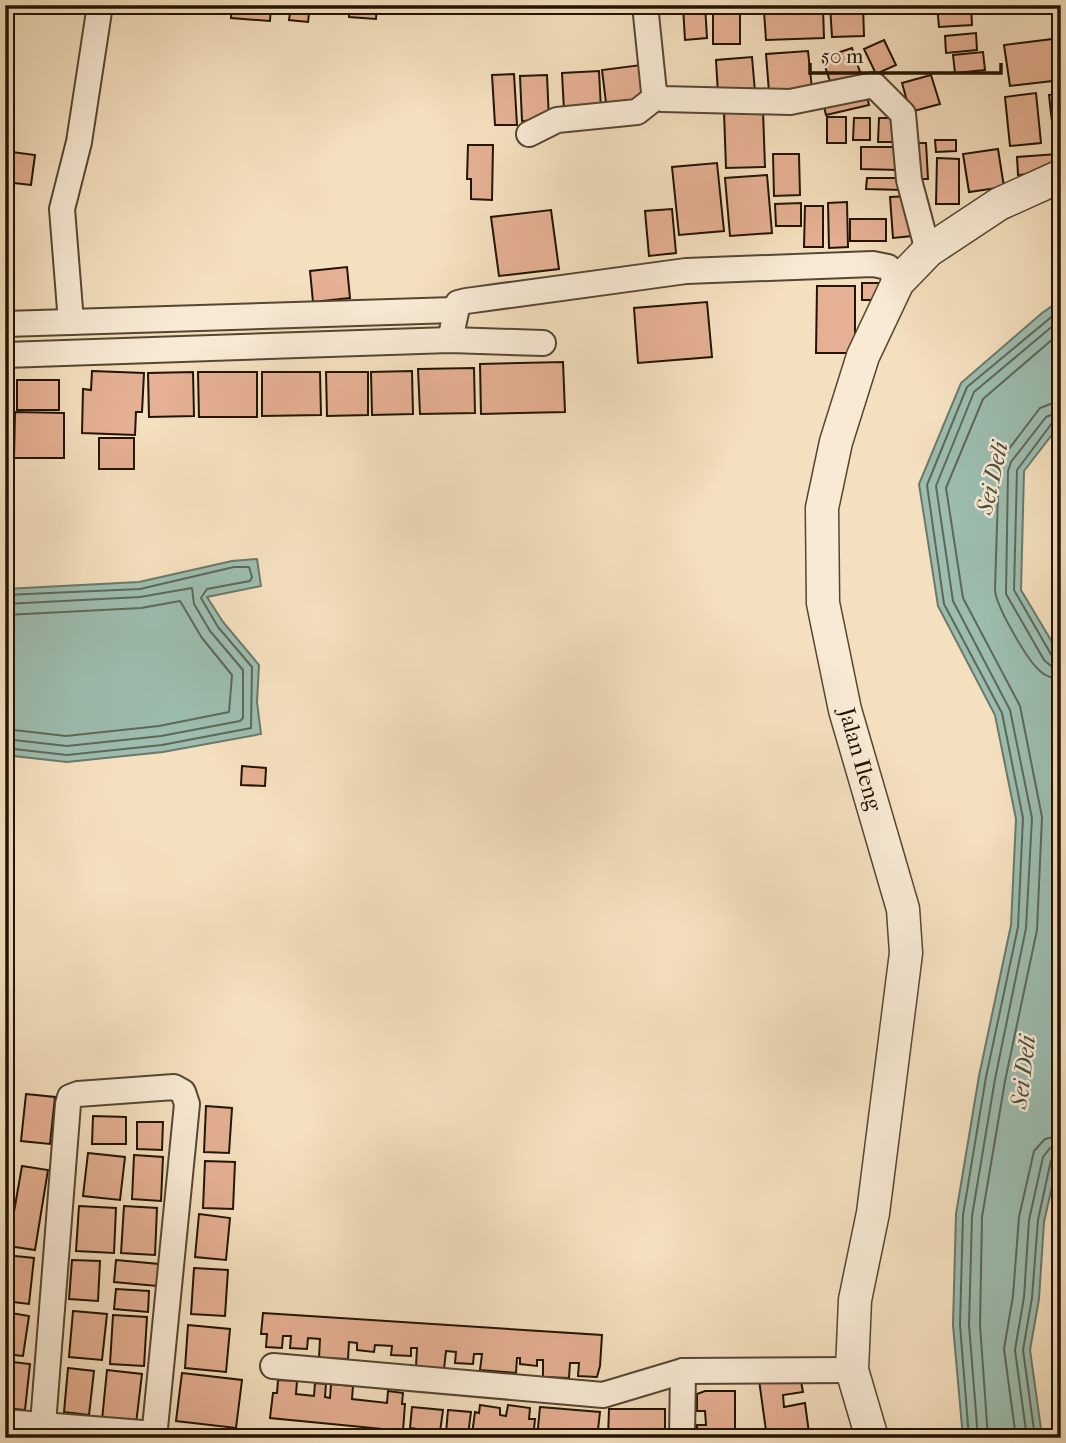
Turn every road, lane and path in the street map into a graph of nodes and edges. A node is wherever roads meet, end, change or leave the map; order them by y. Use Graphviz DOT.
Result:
graph roads {
  1 [pos="100,5"];
  2 [pos="645,5"];
  3 [pos="656,97"];
  4 [pos="528,134"];
  5 [pos="1061,176"];
  6 [pos="928,251"];
  7 [pos="898,282"];
  8 [pos="454,310"];
  9 [pos="71,322"];
  10 [pos="5,324"];
  11 [pos="450,340"];
  12 [pos="542,343"];
  13 [pos="5,355"];
  14 [pos="273,1366"];
  15 [pos="852,1370"];
  16 [pos="683,1371"];
  17 [pos="5,1422"];
  18 [pos="43,1424"];
  19 [pos="155,1436"];
  20 [pos="682,1438"];
  21 [pos="872,1438"];
  1 -- 9 [label="street"];
  2 -- 3 [label="street"];
  3 -- 4 [label="street"];
  3 -- 6 [label="street"];
  5 -- 6 [label="street, Jalan Ileng"];
  6 -- 7 [label="street, Jalan Ileng"];
  7 -- 8 [label="street"];
  7 -- 15 [label="street, Jalan Ileng"];
  8 -- 9 [label="street"];
  8 -- 11 [label="street"];
  9 -- 10 [label="street"];
  11 -- 12 [label="street"];
  11 -- 13 [label="street"];
  14 -- 16 [label="street"];
  15 -- 16 [label="street"];
  15 -- 21 [label="street, Jalan Ileng"];
  16 -- 20 [label="street"];
  17 -- 18 [label="street"];
  18 -- 19 [label="street"];
  18 -- 19 [label="street"];
}
